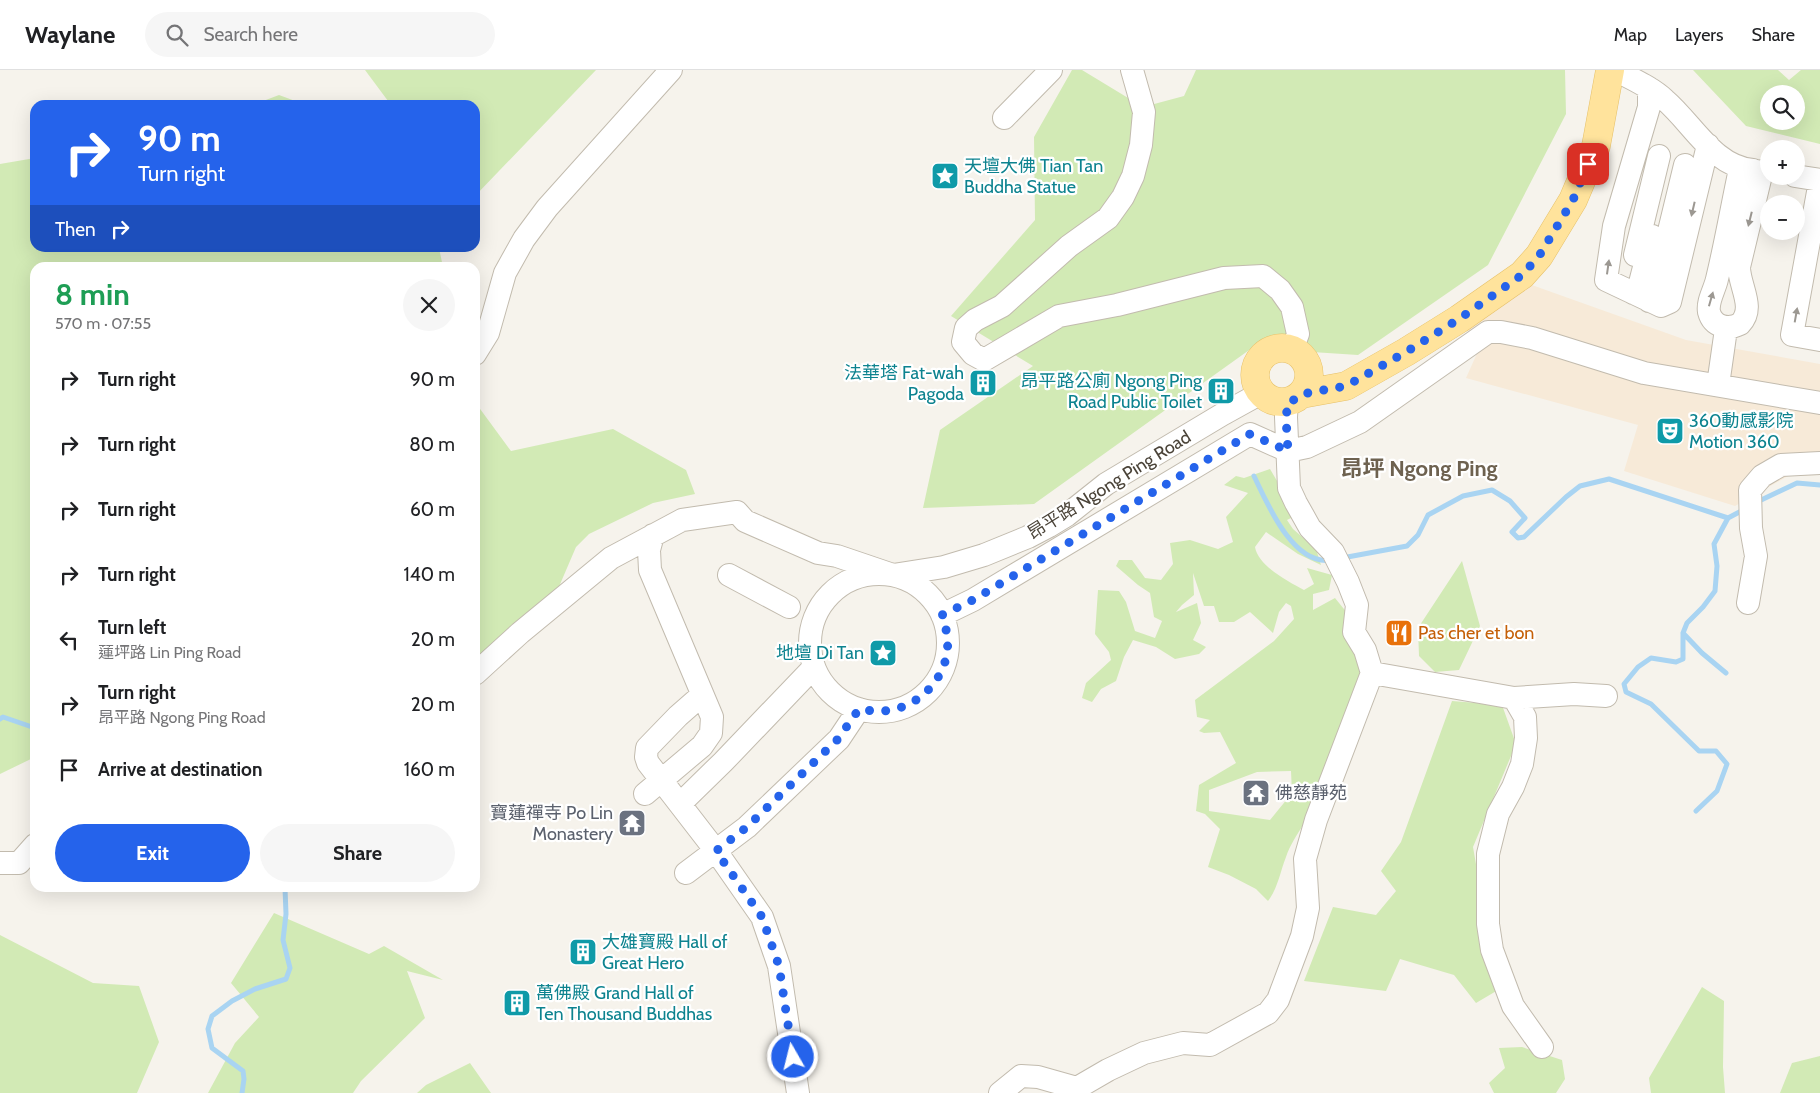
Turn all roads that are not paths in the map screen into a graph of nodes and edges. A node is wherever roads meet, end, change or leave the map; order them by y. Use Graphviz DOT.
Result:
graph roads {
  1 [pos="671,70"];
  2 [pos="1051,70"];
  3 [pos="1132,70"];
  4 [pos="1610,70"];
  5 [pos="1616,70"];
  6 [pos="1649,88"];
  7 [pos="1004,118"];
  8 [pos="1708,145"];
  9 [pos="1637,149"];
  10 [pos="1680,163"];
  11 [pos="1757,171"];
  12 [pos="1805,178"];
  13 [pos="1820,180"];
  14 [pos="1634,294"];
  15 [pos="1725,336"];
  16 [pos="1820,340"];
  17 [pos="480,346"];
  18 [pos="1292,349"];
  19 [pos="1718,386"];
  20 [pos="1300,389"];
  21 [pos="1262,393"];
  22 [pos="1820,403"];
  23 [pos="1288,451"];
  24 [pos="1820,463"];
  25 [pos="652,535"];
  26 [pos="729,575"];
  27 [pos="893,575"];
  28 [pos="1748,603"];
  29 [pos="789,607"];
  30 [pos="942,615"];
  31 [pos="814,667"];
  32 [pos="480,669"];
  33 [pos="1372,673"];
  34 [pos="702,695"];
  35 [pos="1606,696"];
  36 [pos="1514,698"];
  37 [pos="859,709"];
  38 [pos="653,787"];
  39 [pos="680,804"];
  40 [pos="30,851"];
  41 [pos="716,851"];
  42 [pos="0,863"];
  43 [pos="686,873"];
  44 [pos="1542,1047"];
  45 [pos="798,1093"];
  46 [pos="1000,1093"];
  1 -- 17 [label="street"];
  2 -- 7 [label="street"];
  3 -- 18 [label="street"];
  4 -- 20 [label="main road"];
  5 -- 6 [label="street"];
  6 -- 8 [label="street"];
  6 -- 9 [label="street"];
  8 -- 10 [label="street"];
  8 -- 11 [label="street"];
  9 -- 10 [label="street"];
  14 -- 9 [label="street, one-way"];
  10 -- 14 [label="street"];
  10 -- 14 [label="street, one-way"];
  11 -- 11 [label="street, one-way"];
  12 -- 13 [label="street"];
  16 -- 13 [label="street, one-way"];
  15 -- 19 [label="street"];
  18 -- 20 [label="main road"];
  18 -- 21 [label="main road"];
  19 -- 22 [label="street"];
  19 -- 23 [label="street"];
  20 -- 21 [label="main road"];
  20 -- 23 [label="street"];
  21 -- 27 [label="street, 昂平路 Ngong Ping Road"];
  23 -- 30 [label="street"];
  23 -- 33 [label="street"];
  24 -- 28 [label="street"];
  25 -- 27 [label="street"];
  25 -- 32 [label="street"];
  25 -- 34 [label="street"];
  26 -- 29 [label="street"];
  27 -- 30 [label="street"];
  27 -- 31 [label="street"];
  30 -- 37 [label="street"];
  31 -- 37 [label="street"];
  31 -- 39 [label="street"];
  33 -- 36 [label="street"];
  33 -- 46 [label="street"];
  34 -- 38 [label="street"];
  34 -- 38 [label="street"];
  35 -- 36 [label="street"];
  36 -- 44 [label="street"];
  37 -- 41 [label="street"];
  38 -- 39 [label="street"];
  39 -- 41 [label="street"];
  40 -- 42 [label="street"];
  41 -- 43 [label="street"];
  41 -- 45 [label="street"];
}
